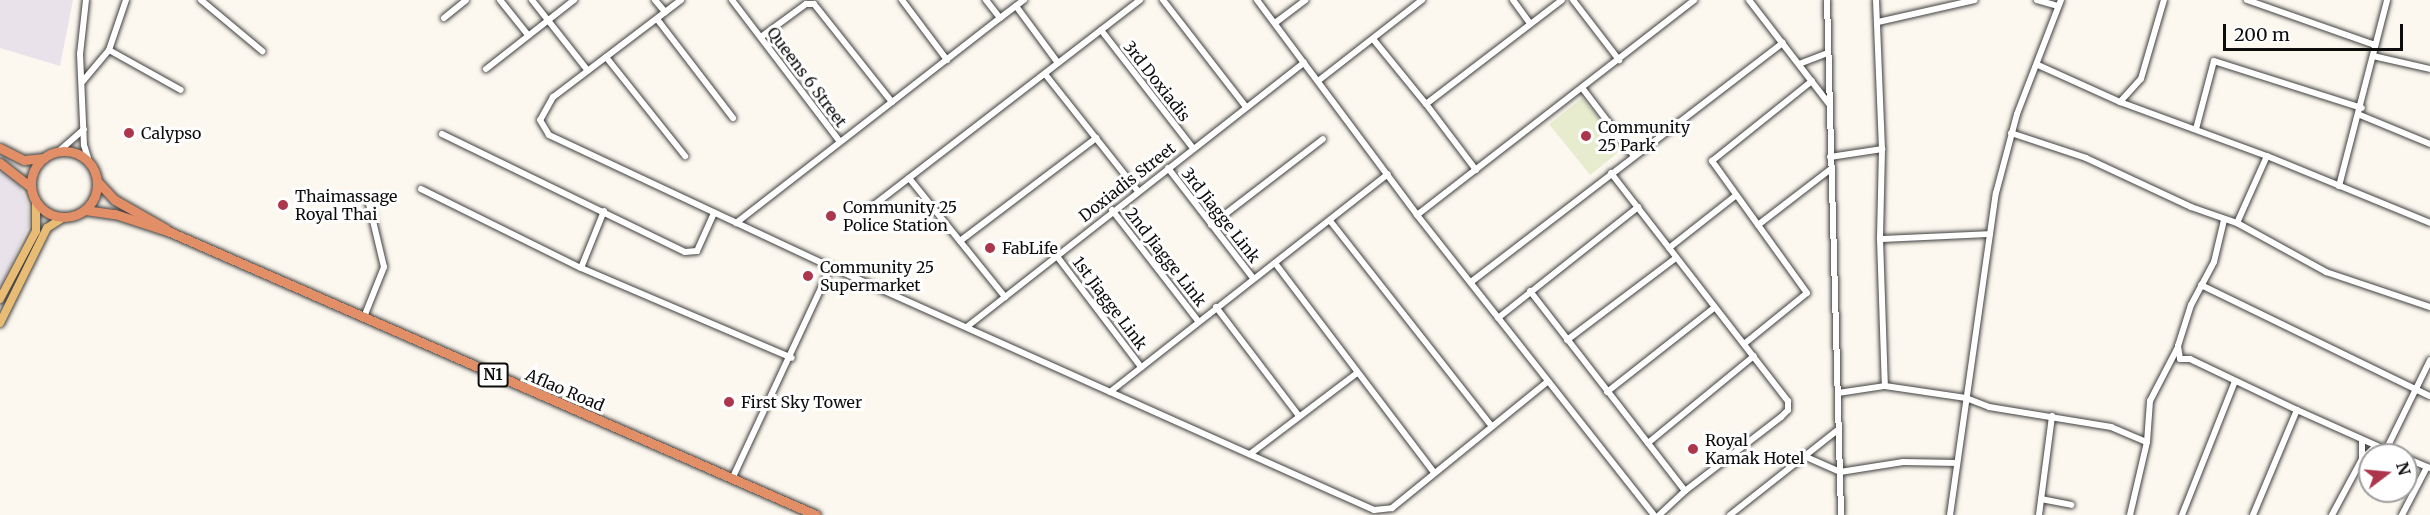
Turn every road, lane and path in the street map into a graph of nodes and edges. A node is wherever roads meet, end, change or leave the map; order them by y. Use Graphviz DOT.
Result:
graph roads {
  1 [pos="86,0"];
  2 [pos="126,0"];
  3 [pos="201,0"];
  4 [pos="466,0"];
  5 [pos="500,0"];
  6 [pos="532,0"];
  7 [pos="574,0"];
  8 [pos="655,0"];
  9 [pos="681,0"];
  10 [pos="732,0"];
  11 [pos="902,0"];
  12 [pos="986,0"];
  13 [pos="1024,0"];
  14 [pos="1140,0"];
  15 [pos="1163,0"];
  16 [pos="1257,0"];
  17 [pos="1305,0"];
  18 [pos="1422,0"];
  19 [pos="1513,0"];
  20 [pos="1562,0"];
  21 [pos="1573,0"];
  22 [pos="1694,0"];
  23 [pos="1749,0"];
  24 [pos="1827,0"];
  25 [pos="1876,0"];
  26 [pos="1975,0"];
  27 [pos="2037,0"];
  28 [pos="2164,0"];
  29 [pos="2247,0"];
  30 [pos="2386,0"];
  31 [pos="2060,3"];
  32 [pos="1017,6"];
  33 [pos="665,12"];
  34 [pos="444,18"];
  35 [pos="1000,18"];
  36 [pos="547,19"];
  37 [pos="657,19"];
  38 [pos="1878,22"];
  39 [pos="1275,23"];
  40 [pos="1530,23"];
  41 [pos="1101,30"];
  42 [pos="528,35"];
  43 [pos="760,38"];
  44 [pos="1373,39"];
  45 [pos="1783,43"];
  46 [pos="2375,45"];
  47 [pos="109,50"];
  48 [pos="262,51"];
  49 [pos="1827,53"];
  50 [pos="2373,56"];
  51 [pos="606,57"];
  52 [pos="947,60"];
  53 [pos="1619,60"];
  54 [pos="1058,63"];
  55 [pos="1304,63"];
  56 [pos="1799,64"];
  57 [pos="2038,65"];
  58 [pos="486,69"];
  59 [pos="2430,69"];
  60 [pos="588,71"];
  61 [pos="1045,74"];
  62 [pos="83,81"];
  63 [pos="1318,81"];
  64 [pos="1812,81"];
  65 [pos="1583,89"];
  66 [pos="181,90"];
  67 [pos="892,102"];
  68 [pos="2120,102"];
  69 [pos="1426,104"];
  70 [pos="1829,105"];
  71 [pos="1246,107"];
  72 [pos="2361,111"];
  73 [pos="733,118"];
  74 [pos="84,128"];
  75 [pos="2196,129"];
  76 [pos="2011,133"];
  77 [pos="442,134"];
  78 [pos="1096,138"];
  79 [pos="1323,139"];
  80 [pos="840,142"];
  81 [pos="2430,144"];
  82 [pos="0,148"];
  83 [pos="1193,148"];
  84 [pos="1882,149"];
  85 [pos="59,151"];
  86 [pos="685,156"];
  87 [pos="1634,156"];
  88 [pos="2267,156"];
  89 [pos="1830,157"];
  90 [pos="44,158"];
  91 [pos="89,161"];
  92 [pos="0,163"];
  93 [pos="1168,168"];
  94 [pos="1831,169"];
  95 [pos="1476,170"];
  96 [pos="1611,173"];
  97 [pos="1388,174"];
  98 [pos="909,178"];
  99 [pos="97,181"];
  100 [pos="2339,186"];
  101 [pos="31,187"];
  102 [pos="421,189"];
  103 [pos="1137,190"];
  104 [pos="1736,196"];
  105 [pos="368,200"];
  106 [pos="36,202"];
  107 [pos="1638,207"];
  108 [pos="870,208"];
  109 [pos="85,210"];
  110 [pos="1112,210"];
  111 [pos="604,211"];
  112 [pos="714,213"];
  113 [pos="1418,215"];
  114 [pos="64,218"];
  115 [pos="2224,220"];
  116 [pos="1331,222"];
  117 [pos="736,223"];
  118 [pos="2237,223"];
  119 [pos="2430,223"];
  120 [pos="1211,225"];
  121 [pos="1758,225"];
  122 [pos="170,232"];
  123 [pos="1990,234"];
  124 [pos="1880,239"];
  125 [pos="960,241"];
  126 [pos="1669,248"];
  127 [pos="1056,255"];
  128 [pos="1676,258"];
  129 [pos="1275,263"];
  130 [pos="831,267"];
  131 [pos="581,268"];
  132 [pos="1253,278"];
  133 [pos="1471,282"];
  134 [pos="2201,285"];
  135 [pos="1530,291"];
  136 [pos="1005,297"];
  137 [pos="0,299"];
  138 [pos="1216,307"];
  139 [pos="1715,307"];
  140 [pos="2430,307"];
  141 [pos="364,316"];
  142 [pos="1498,318"];
  143 [pos="1198,321"];
  144 [pos="0,323"];
  145 [pos="968,326"];
  146 [pos="1567,340"];
  147 [pos="1744,344"];
  148 [pos="2177,349"];
  149 [pos="1755,356"];
  150 [pos="792,358"];
  151 [pos="2180,359"];
  152 [pos="2430,360"];
  153 [pos="1141,367"];
  154 [pos="2167,367"];
  155 [pos="1356,373"];
  156 [pos="1548,381"];
  157 [pos="2235,381"];
  158 [pos="1886,386"];
  159 [pos="2417,391"];
  160 [pos="1110,392"];
  161 [pos="1607,392"];
  162 [pos="1838,393"];
  163 [pos="2430,396"];
  164 [pos="1966,398"];
  165 [pos="2297,410"];
  166 [pos="1299,416"];
  167 [pos="2052,416"];
  168 [pos="1491,425"];
  169 [pos="1839,429"];
  170 [pos="2147,442"];
  171 [pos="2362,442"];
  172 [pos="1648,443"];
  173 [pos="2390,443"];
  174 [pos="1250,454"];
  175 [pos="1804,456"];
  176 [pos="1957,463"];
  177 [pos="2358,466"];
  178 [pos="2429,467"];
  179 [pos="1433,471"];
  180 [pos="1840,472"];
  181 [pos="732,479"];
  182 [pos="1685,491"];
  183 [pos="2041,499"];
  184 [pos="2071,505"];
  185 [pos="816,515"];
  186 [pos="1654,515"];
  187 [pos="1659,515"];
  188 [pos="1730,515"];
  189 [pos="1841,515"];
  190 [pos="1950,515"];
  191 [pos="2039,515"];
  192 [pos="2130,515"];
  193 [pos="2182,515"];
  194 [pos="2253,515"];
  195 [pos="2332,515"];
  196 [pos="2403,515"];
  1 -- 62 [label="street"];
  2 -- 47 [label="street"];
  3 -- 48 [label="street"];
  4 -- 34 [label="street"];
  5 -- 42 [label="street"];
  6 -- 36 [label="street"];
  7 -- 36 [label="street"];
  8 -- 33 [label="street"];
  9 -- 33 [label="street"];
  10 -- 43 [label="street, Queens 6 Street"];
  11 -- 52 [label="street"];
  12 -- 35 [label="street"];
  13 -- 32 [label="street"];
  14 -- 41 [label="street"];
  15 -- 71 [label="street"];
  16 -- 39 [label="street"];
  17 -- 39 [label="street"];
  18 -- 44 [label="street"];
  19 -- 40 [label="street"];
  20 -- 40 [label="street"];
  21 -- 53 [label="street"];
  22 -- 53 [label="street"];
  23 -- 45 [label="street"];
  24 -- 49 [label="street"];
  25 -- 38 [label="street"];
  26 -- 38 [label="street"];
  27 -- 31 [label="street"];
  28 -- 68 [label="street"];
  29 -- 46 [label="street"];
  30 -- 46 [label="street"];
  31 -- 57 [label="street"];
  32 -- 35 [label="street"];
  32 -- 54 [label="street"];
  33 -- 37 [label="street"];
  35 -- 52 [label="street"];
  36 -- 42 [label="street"];
  36 -- 60 [label="street"];
  37 -- 51 [label="street"];
  37 -- 73 [label="street"];
  38 -- 84 [label="street"];
  39 -- 55 [label="street"];
  40 -- 69 [label="street"];
  41 -- 54 [label="street"];
  41 -- 83 [label="street, 3rd Doxiadis"];
  42 -- 58 [label="street"];
  43 -- 67 [label="street"];
  43 -- 80 [label="street, Queens 6 Street"];
  44 -- 63 [label="street"];
  44 -- 69 [label="street"];
  45 -- 56 [label="street"];
  45 -- 87 [label="street"];
  46 -- 50 [label="street"];
  47 -- 62 [label="street"];
  47 -- 66 [label="street"];
  49 -- 56 [label="street"];
  49 -- 70 [label="street"];
  50 -- 59 [label="street"];
  50 -- 72 [label="street"];
  51 -- 60 [label="street"];
  51 -- 86 [label="street"];
  52 -- 67 [label="street"];
  53 -- 65 [label="street"];
  54 -- 61 [label="street"];
  55 -- 63 [label="street"];
  55 -- 71 [label="street, Doxiadis Street"];
  56 -- 64 [label="street"];
  57 -- 68 [label="street"];
  57 -- 76 [label="street"];
  60 -- 112 [label="street"];
  61 -- 78 [label="street"];
  61 -- 98 [label="street"];
  62 -- 74 [label="street"];
  63 -- 97 [label="street"];
  64 -- 70 [label="street"];
  64 -- 104 [label="street"];
  65 -- 87 [label="street"];
  65 -- 95 [label="street"];
  67 -- 80 [label="street"];
  68 -- 75 [label="street"];
  69 -- 95 [label="street"];
  70 -- 89 [label="street"];
  71 -- 83 [label="street, Doxiadis Street"];
  72 -- 75 [label="street"];
  72 -- 81 [label="street"];
  72 -- 100 [label="street"];
  74 -- 85 [label="street"];
  74 -- 91 [label="street"];
  75 -- 88 [label="street"];
  76 -- 115 [label="street"];
  76 -- 123 [label="street"];
  77 -- 111 [label="street"];
  78 -- 103 [label="street"];
  78 -- 125 [label="street"];
  79 -- 120 [label="street"];
  80 -- 117 [label="street"];
  82 -- 90 [label="highway"];
  83 -- 93 [label="street, Doxiadis Street"];
  84 -- 89 [label="street"];
  84 -- 124 [label="street"];
  85 -- 90 [label="highway"];
  85 -- 91 [label="highway"];
  87 -- 96 [label="street"];
  88 -- 100 [label="street"];
  88 -- 118 [label="street"];
  89 -- 94 [label="street"];
  90 -- 101 [label="highway"];
  91 -- 99 [label="highway, N1"];
  92 -- 101 [label="highway"];
  93 -- 103 [label="street, Doxiadis Street"];
  93 -- 120 [label="street, 3rd Jiagge Link"];
  94 -- 121 [label="street"];
  94 -- 162 [label="street"];
  95 -- 113 [label="street"];
  96 -- 107 [label="street"];
  96 -- 133 [label="street"];
  97 -- 113 [label="street"];
  97 -- 116 [label="street"];
  98 -- 108 [label="street"];
  98 -- 125 [label="street"];
  99 -- 109 [label="highway"];
  99 -- 122 [label="highway, Aflao Road / N1"];
  100 -- 119 [label="street"];
  101 -- 106 [label="highway"];
  102 -- 131 [label="street"];
  103 -- 110 [label="street, Doxiadis Street"];
  104 -- 121 [label="street"];
  104 -- 126 [label="street"];
  105 -- 141 [label="street"];
  106 -- 114 [label="highway"];
  106 -- 137 [label="main road"];
  107 -- 126 [label="street"];
  107 -- 135 [label="street"];
  109 -- 114 [label="highway, N1"];
  109 -- 122 [label="highway, Aflao Road / N1"];
  110 -- 127 [label="street, Doxiadis Street"];
  110 -- 143 [label="street, 2nd Jiagge Link"];
  111 -- 112 [label="street"];
  111 -- 131 [label="street"];
  112 -- 117 [label="street"];
  113 -- 133 [label="street"];
  114 -- 144 [label="main road"];
  115 -- 118 [label="street"];
  115 -- 134 [label="street"];
  116 -- 129 [label="street"];
  116 -- 168 [label="street"];
  117 -- 130 [label="street"];
  118 -- 140 [label="street"];
  120 -- 132 [label="street, 3rd Jiagge Link"];
  121 -- 147 [label="street"];
  122 -- 141 [label="highway, Aflao Road / N1"];
  123 -- 124 [label="street"];
  123 -- 164 [label="street"];
  124 -- 158 [label="street"];
  125 -- 136 [label="street"];
  126 -- 128 [label="street"];
  127 -- 136 [label="street, Doxiadis Street"];
  127 -- 153 [label="street, 1st Jiagge Link"];
  128 -- 139 [label="street"];
  128 -- 146 [label="street"];
  129 -- 132 [label="street"];
  129 -- 155 [label="street"];
  130 -- 145 [label="street"];
  130 -- 150 [label="street"];
  131 -- 150 [label="street"];
  132 -- 138 [label="street"];
  133 -- 142 [label="street"];
  134 -- 148 [label="street"];
  134 -- 159 [label="street"];
  135 -- 142 [label="street"];
  135 -- 146 [label="street"];
  136 -- 145 [label="street, Doxiadis Street"];
  138 -- 143 [label="street"];
  138 -- 166 [label="street"];
  139 -- 147 [label="street"];
  139 -- 161 [label="street"];
  141 -- 181 [label="highway, Aflao Road / N1"];
  142 -- 156 [label="street"];
  143 -- 153 [label="street"];
  145 -- 160 [label="street"];
  146 -- 161 [label="street"];
  147 -- 149 [label="street"];
  148 -- 151 [label="street"];
  148 -- 154 [label="street"];
  149 -- 172 [label="street"];
  149 -- 182 [label="street"];
  150 -- 181 [label="street"];
  151 -- 154 [label="street"];
  151 -- 157 [label="street"];
  152 -- 159 [label="street"];
  153 -- 160 [label="street"];
  154 -- 170 [label="street"];
  155 -- 166 [label="street"];
  155 -- 179 [label="street"];
  156 -- 168 [label="street"];
  156 -- 186 [label="street"];
  157 -- 165 [label="street"];
  157 -- 193 [label="street"];
  158 -- 162 [label="street"];
  158 -- 164 [label="street"];
  159 -- 163 [label="street"];
  159 -- 173 [label="street"];
  160 -- 174 [label="street"];
  161 -- 172 [label="street"];
  162 -- 169 [label="street"];
  164 -- 167 [label="street"];
  164 -- 176 [label="street"];
  165 -- 171 [label="street"];
  165 -- 194 [label="street"];
  166 -- 174 [label="street"];
  167 -- 170 [label="street"];
  167 -- 183 [label="street"];
  168 -- 179 [label="street"];
  169 -- 175 [label="street"];
  169 -- 180 [label="street"];
  170 -- 192 [label="street"];
  172 -- 182 [label="street"];
  174 -- 179 [label="street"];
  175 -- 180 [label="street"];
  175 -- 188 [label="street"];
  176 -- 180 [label="street"];
  176 -- 190 [label="street"];
  177 -- 195 [label="street"];
  178 -- 196 [label="street"];
  180 -- 189 [label="street"];
  181 -- 185 [label="highway, Aflao Road / N1"];
  182 -- 187 [label="street"];
  183 -- 184 [label="street"];
  183 -- 191 [label="street"];
}
